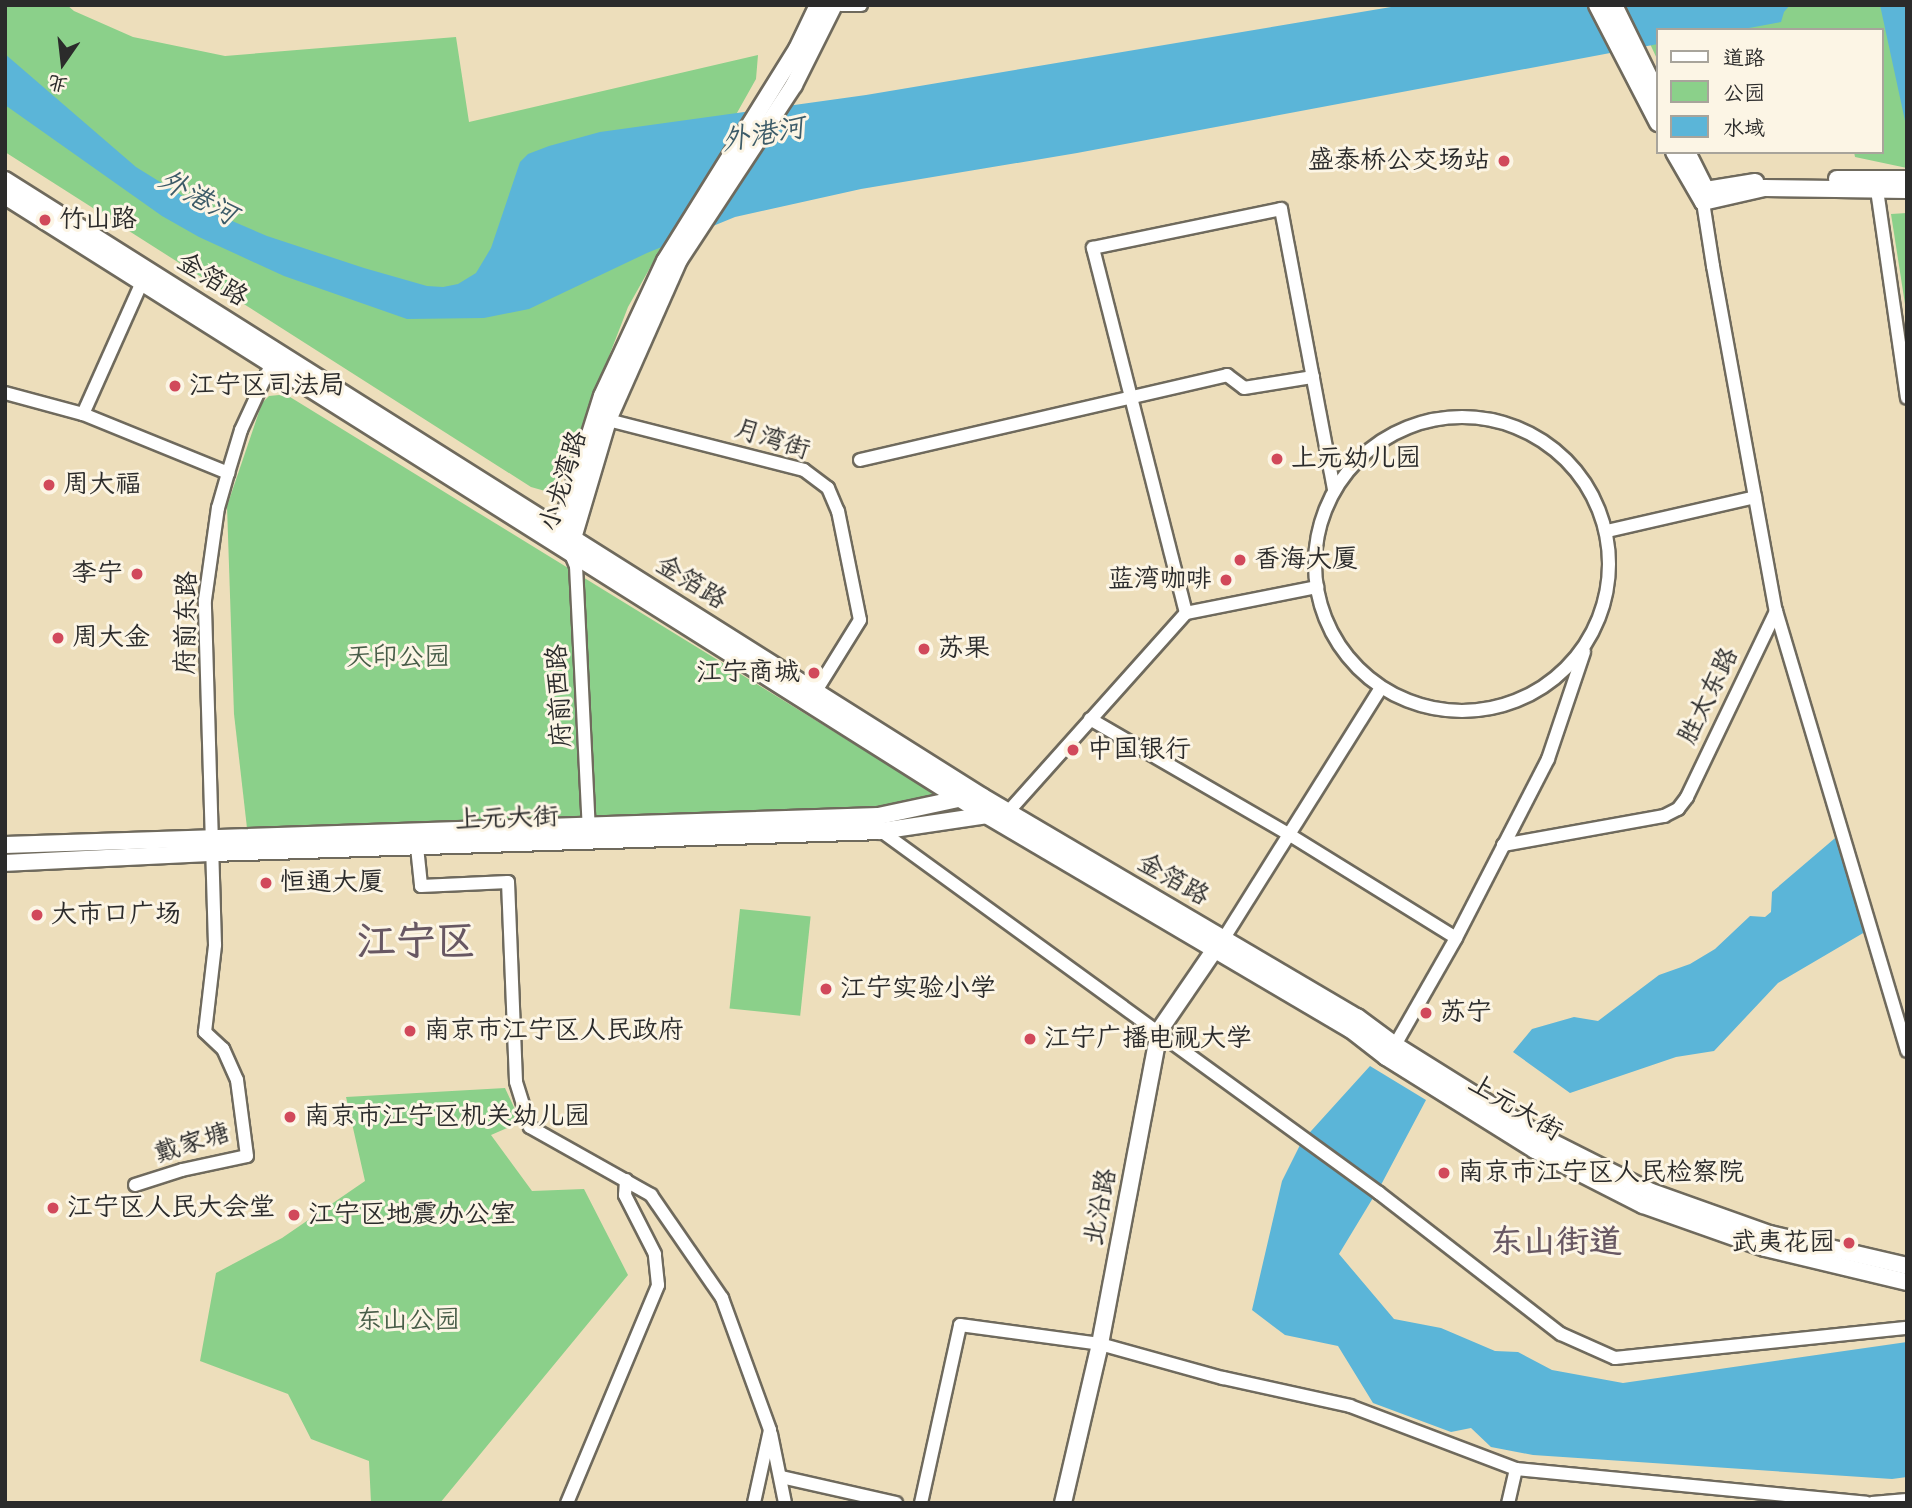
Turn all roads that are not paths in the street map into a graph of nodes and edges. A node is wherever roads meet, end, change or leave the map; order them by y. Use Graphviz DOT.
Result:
graph roads {
  1 [pos="818,5"];
  2 [pos="834,5"];
  3 [pos="841,5"];
  4 [pos="861,5"];
  5 [pos="1597,5"];
  6 [pos="1614,5"];
  7 [pos="804,52"];
  8 [pos="1642,77"];
  9 [pos="1657,94"];
  10 [pos="1657,120"];
  11 [pos="1675,154"];
  12 [pos="1688,154"];
  13 [pos="1907,179"];
  14 [pos="5,180"];
  15 [pos="1882,184"];
  16 [pos="1907,190"];
  17 [pos="5,196"];
  18 [pos="1704,196"];
  19 [pos="672,261"];
  20 [pos="142,282"];
  21 [pos="272,363"];
  22 [pos="1313,377"];
  23 [pos="5,393"];
  24 [pos="1131,397"];
  25 [pos="1907,398"];
  26 [pos="83,414"];
  27 [pos="608,419"];
  28 [pos="860,460"];
  29 [pos="228,473"];
  30 [pos="1334,489"];
  31 [pos="1755,497"];
  32 [pos="1607,531"];
  33 [pos="568,539"];
  34 [pos="1317,587"];
  35 [pos="1776,611"];
  36 [pos="1186,613"];
  37 [pos="1586,646"];
  38 [pos="1381,688"];
  39 [pos="816,691"];
  40 [pos="1090,719"];
  41 [pos="983,797"];
  42 [pos="958,798"];
  43 [pos="1008,812"];
  44 [pos="986,816"];
  45 [pos="881,831"];
  46 [pos="589,833"];
  47 [pos="1290,835"];
  48 [pos="212,844"];
  49 [pos="5,845"];
  50 [pos="1503,845"];
  51 [pos="417,847"];
  52 [pos="5,863"];
  53 [pos="1456,938"];
  54 [pos="1220,943"];
  55 [pos="1354,1023"];
  56 [pos="1159,1031"];
  57 [pos="1395,1045"];
  58 [pos="1907,1051"];
  59 [pos="626,1180"];
  60 [pos="135,1185"];
  61 [pos="1907,1266"];
  62 [pos="1907,1282"];
  63 [pos="1907,1328"];
  64 [pos="1100,1344"];
  65 [pos="770,1430"];
  66 [pos="1516,1469"];
  67 [pos="781,1477"];
  68 [pos="1907,1500"];
  69 [pos="566,1503"];
  70 [pos="754,1503"];
  71 [pos="785,1503"];
  72 [pos="897,1503"];
  73 [pos="920,1503"];
  74 [pos="1063,1503"];
  75 [pos="1508,1503"];
  76 [pos="1866,1503"];
  77 [pos="1872,1503"];
  1 -- 7 [label="main road, 小龙湾路"];
  2 -- 7 [label="main road, 小龙湾路"];
  3 -- 4 [label="street"];
  5 -- 8 [label="main road"];
  6 -- 8 [label="main road"];
  7 -- 19 [label="main road, 小龙湾路"];
  8 -- 9 [label="main road"];
  8 -- 10 [label="main road"];
  11 -- 18 [label="main road"];
  12 -- 18 [label="main road"];
  13 -- 15 [label="main road"];
  14 -- 33 [label="main road, 金箔路"];
  15 -- 16 [label="main road"];
  15 -- 18 [label="main road"];
  15 -- 25 [label="street"];
  17 -- 20 [label="main road, 金箔路"];
  18 -- 31 [label="street"];
  19 -- 27 [label="main road, 小龙湾路"];
  19 -- 33 [label="main road, 小龙湾路"];
  20 -- 21 [label="main road, 金箔路"];
  20 -- 26 [label="street"];
  21 -- 29 [label="street, 府前东路"];
  21 -- 33 [label="main road, 金箔路"];
  22 -- 24 [label="street"];
  22 -- 24 [label="street"];
  22 -- 30 [label="street"];
  23 -- 26 [label="street"];
  24 -- 28 [label="street"];
  24 -- 36 [label="street"];
  26 -- 29 [label="street"];
  27 -- 33 [label="main road, 小龙湾路"];
  27 -- 39 [label="street, 月湾街"];
  29 -- 48 [label="street, 府前东路"];
  30 -- 32 [label="street"];
  30 -- 34 [label="street"];
  31 -- 32 [label="street"];
  31 -- 35 [label="street"];
  32 -- 37 [label="street"];
  33 -- 39 [label="main road, 金箔路"];
  33 -- 42 [label="main road, 金箔路"];
  33 -- 46 [label="street, 府前西路"];
  34 -- 36 [label="street"];
  34 -- 38 [label="street"];
  35 -- 50 [label="street, 胜太东路"];
  35 -- 58 [label="street"];
  36 -- 40 [label="street"];
  37 -- 38 [label="street"];
  37 -- 50 [label="street"];
  38 -- 47 [label="street"];
  39 -- 41 [label="main road, 金箔路"];
  40 -- 43 [label="street"];
  40 -- 47 [label="street"];
  41 -- 42 [label="main road, 上元大街"];
  41 -- 43 [label="main road, 金箔路"];
  42 -- 44 [label="main road, 金箔路"];
  42 -- 46 [label="main road, 上元大街"];
  43 -- 44 [label="main road, 上元大街"];
  43 -- 54 [label="main road, 金箔路"];
  44 -- 45 [label="main road, 上元大街"];
  44 -- 54 [label="main road, 金箔路"];
  45 -- 46 [label="main road, 上元大街"];
  45 -- 56 [label="street"];
  46 -- 48 [label="main road, 上元大街"];
  46 -- 51 [label="main road, 上元大街"];
  47 -- 53 [label="street"];
  47 -- 54 [label="street"];
  48 -- 49 [label="main road, 上元大街"];
  48 -- 51 [label="main road, 上元大街"];
  48 -- 52 [label="main road, 上元大街"];
  48 -- 60 [label="street, 戴家塘"];
  50 -- 53 [label="street"];
  51 -- 59 [label="street"];
  53 -- 57 [label="street"];
  54 -- 55 [label="main road, 金箔路"];
  54 -- 56 [label="main road, 北沿路"];
  55 -- 57 [label="main road, 上元大街"];
  55 -- 62 [label="main road, 上元大街"];
  56 -- 63 [label="street"];
  56 -- 64 [label="main road, 北沿路"];
  57 -- 61 [label="main road, 上元大街"];
  59 -- 65 [label="street"];
  59 -- 69 [label="street"];
  64 -- 66 [label="street"];
  64 -- 73 [label="street"];
  64 -- 74 [label="main road, 北沿路"];
  65 -- 67 [label="street"];
  65 -- 70 [label="street"];
  66 -- 75 [label="street"];
  66 -- 76 [label="street"];
  67 -- 71 [label="street"];
  67 -- 72 [label="street"];
  68 -- 77 [label="street"];
}
